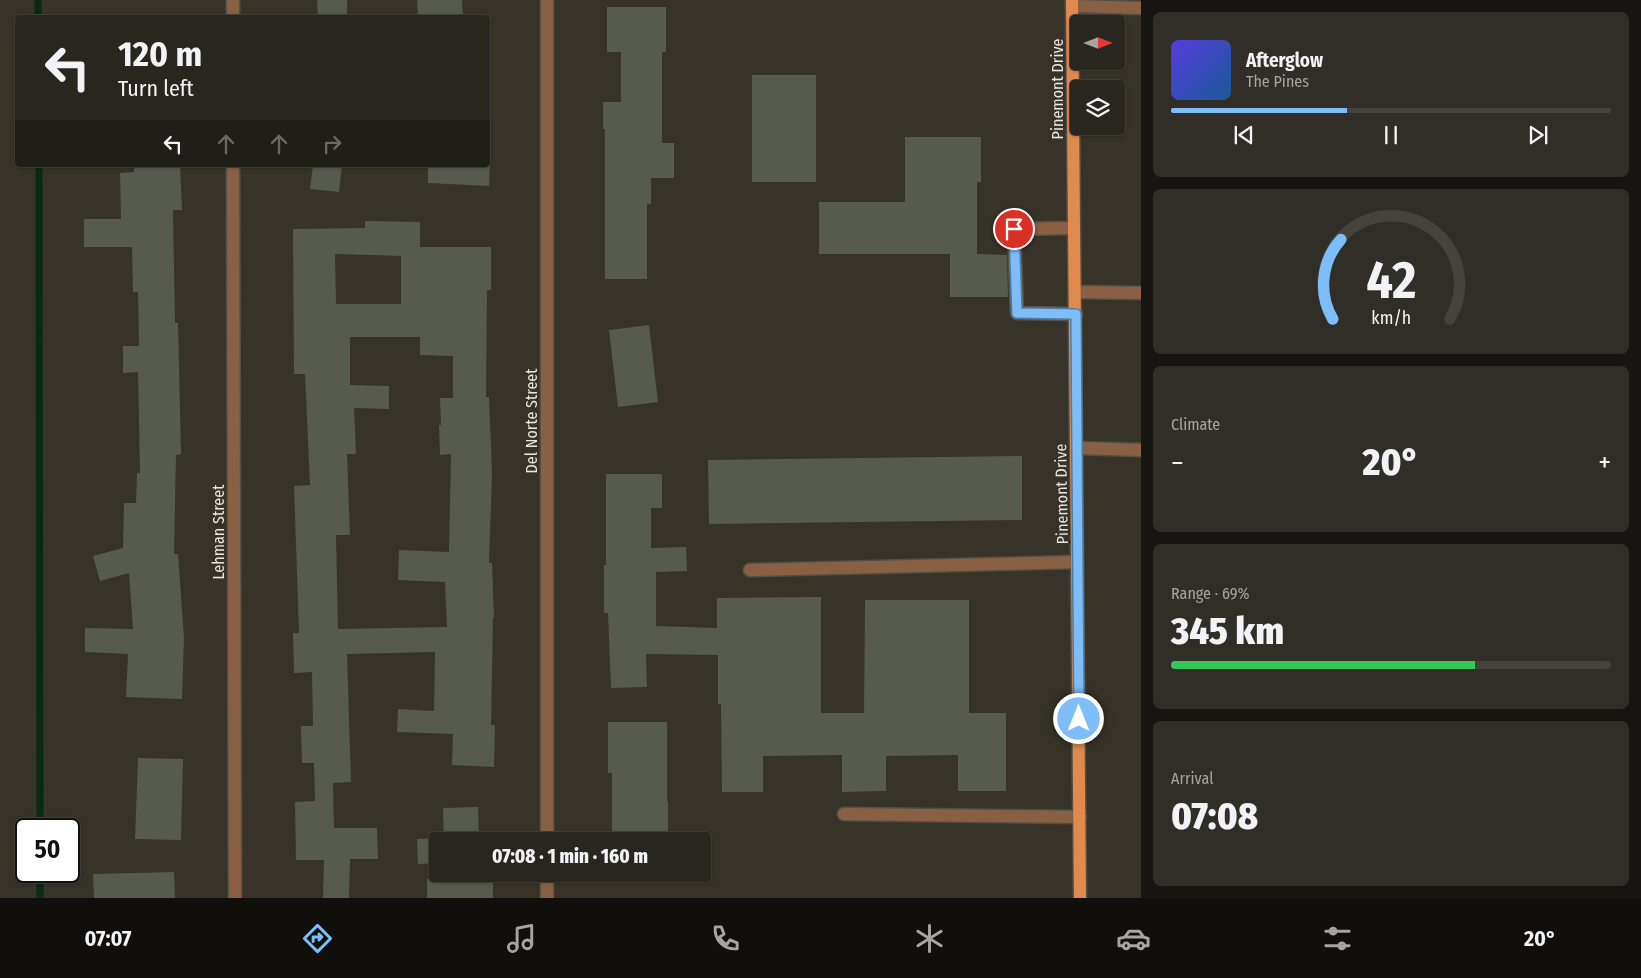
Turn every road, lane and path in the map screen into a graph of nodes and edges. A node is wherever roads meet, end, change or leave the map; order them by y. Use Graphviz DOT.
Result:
graph roads {
  1 [pos="233,0"];
  2 [pos="547,0"];
  3 [pos="1072,3"];
  4 [pos="1141,8"];
  5 [pos="233,15"];
  6 [pos="233,167"];
  7 [pos="1074,228"];
  8 [pos="1075,292"];
  9 [pos="1141,293"];
  10 [pos="1076,314"];
  11 [pos="1076,448"];
  12 [pos="1141,450"];
  13 [pos="1077,562"];
  14 [pos="750,570"];
  15 [pos="844,814"];
  16 [pos="1080,817"];
  17 [pos="547,832"];
  18 [pos="547,882"];
  19 [pos="234,898"];
  20 [pos="547,898"];
  21 [pos="1080,898"];
  1 -- 5 [label="street"];
  2 -- 17 [label="street, Del Norte Street"];
  3 -- 4 [label="street"];
  3 -- 7 [label="main road, Pinemont Drive"];
  6 -- 19 [label="street, Lehman Street"];
  7 -- 8 [label="main road, Pinemont Drive"];
  7 -- 10 [label="street"];
  8 -- 9 [label="street"];
  8 -- 10 [label="main road, Pinemont Drive"];
  10 -- 11 [label="main road, Pinemont Drive"];
  11 -- 12 [label="street"];
  11 -- 13 [label="main road, Pinemont Drive"];
  13 -- 14 [label="street"];
  13 -- 16 [label="main road, Pinemont Drive"];
  15 -- 16 [label="street"];
  16 -- 21 [label="main road, Pinemont Drive"];
  18 -- 20 [label="street"];
}
